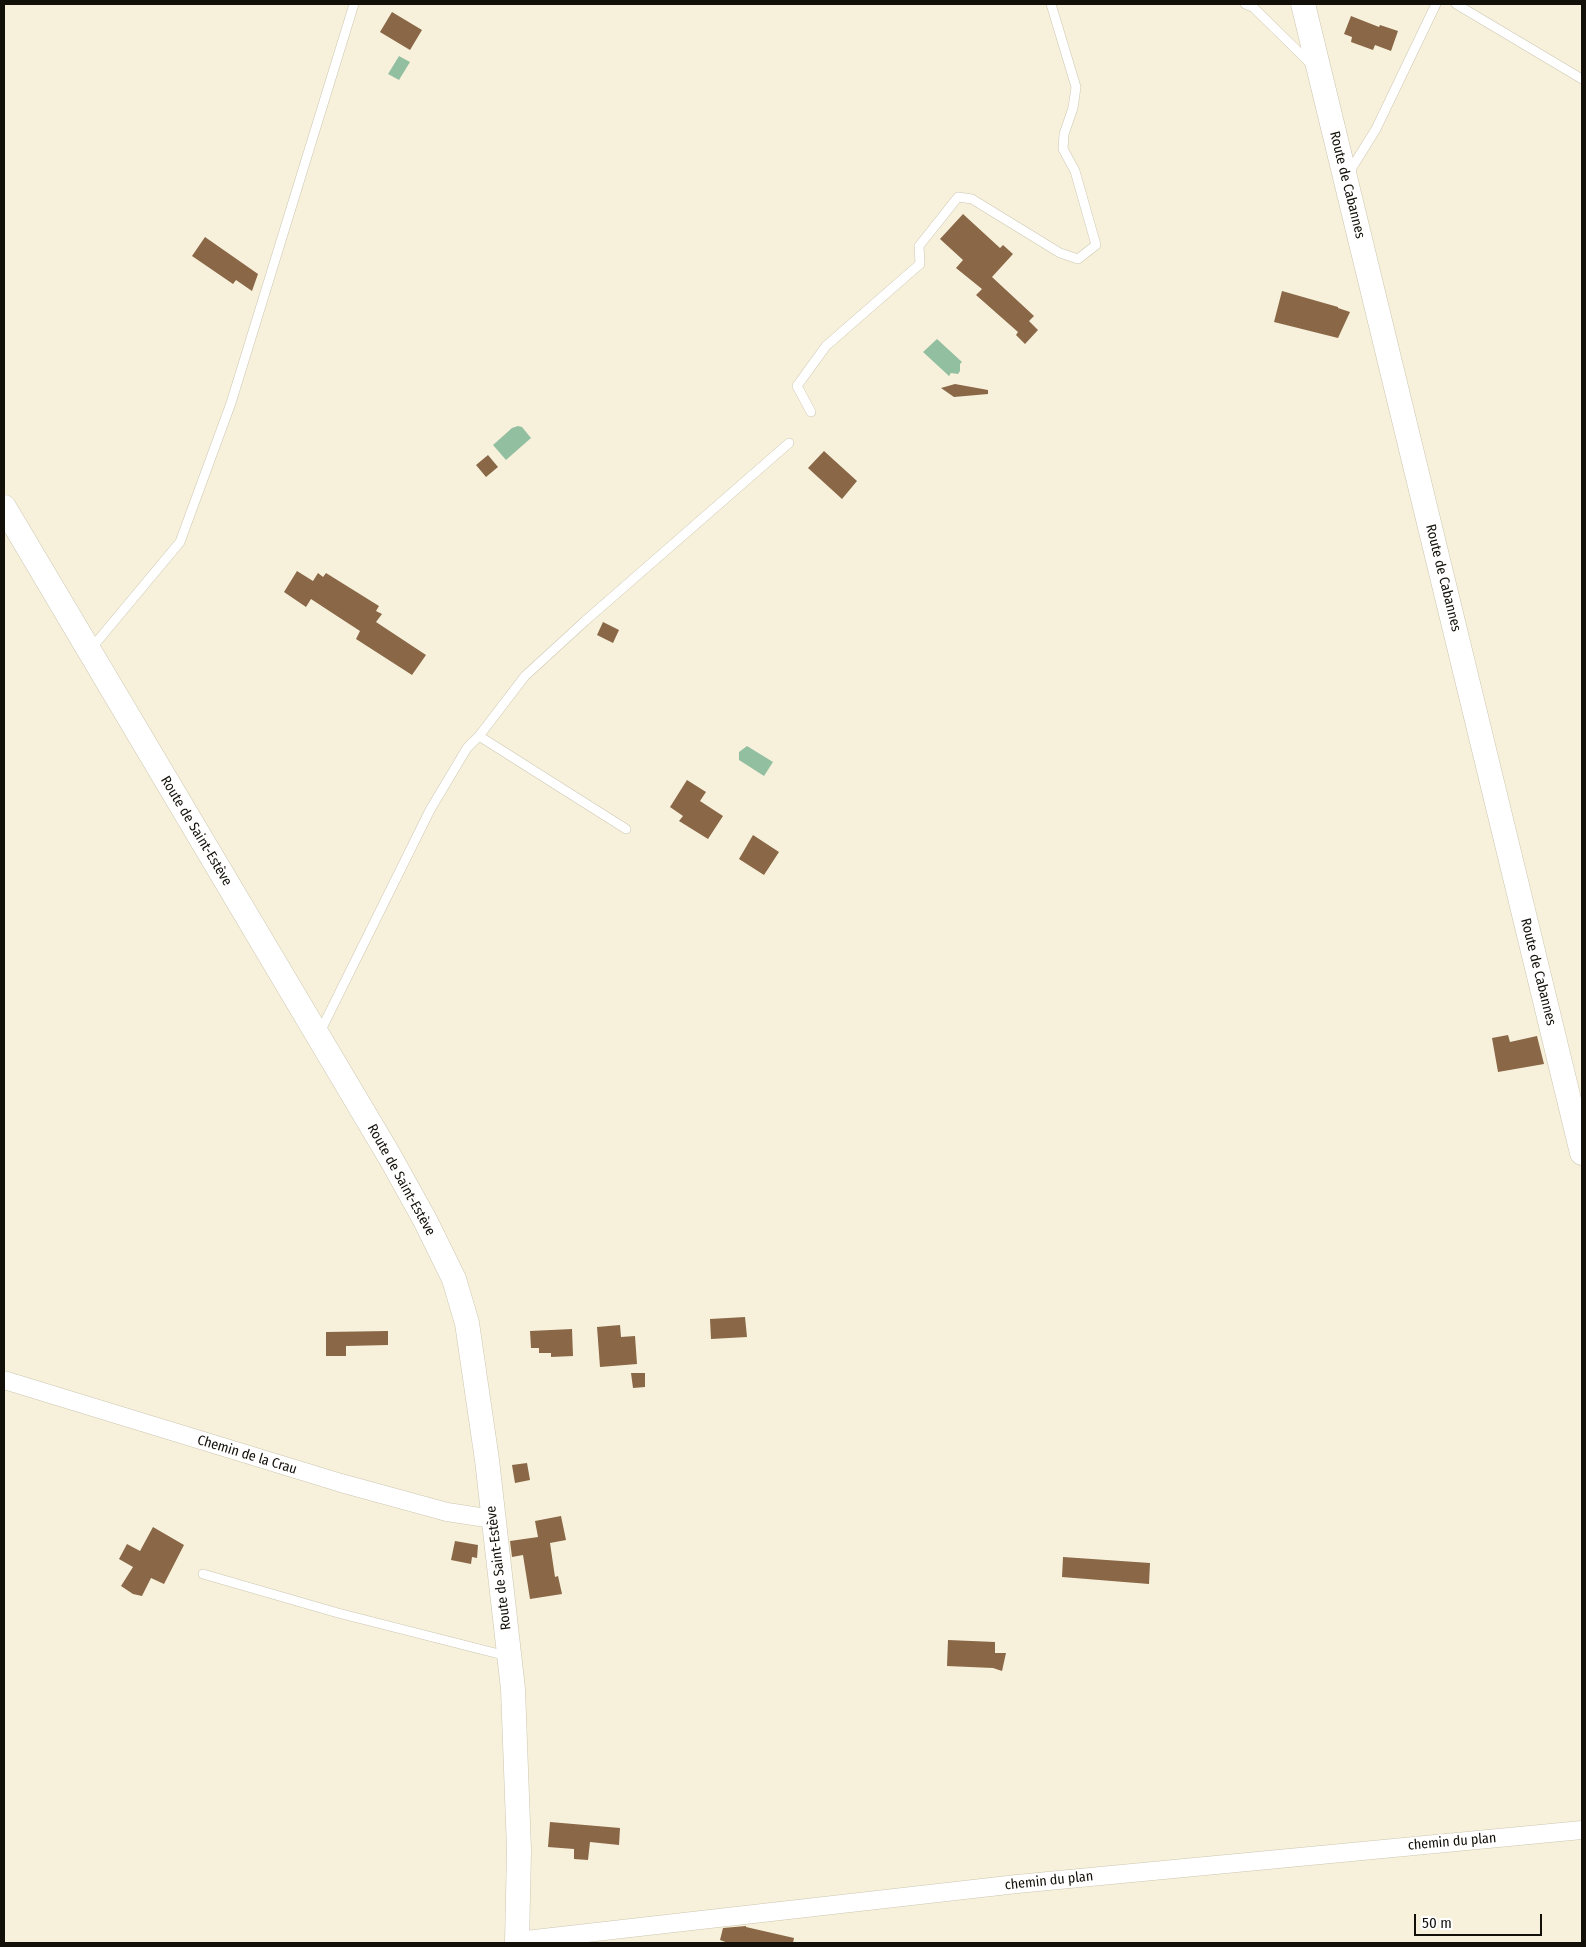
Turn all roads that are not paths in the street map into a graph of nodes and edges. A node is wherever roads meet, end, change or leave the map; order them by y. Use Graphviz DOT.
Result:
graph roads {
  1 [pos="354,4"];
  2 [pos="1051,4"];
  3 [pos="1245,4"];
  4 [pos="1303,4"];
  5 [pos="1436,4"];
  6 [pos="1456,4"];
  7 [pos="1320,72"];
  8 [pos="1582,79"];
  9 [pos="1346,178"];
  10 [pos="811,412"];
  11 [pos="789,443"];
  12 [pos="4,507"];
  13 [pos="88,652"];
  14 [pos="479,736"];
  15 [pos="626,829"];
  16 [pos="318,1036"];
  17 [pos="1582,1153"];
  18 [pos="4,1380"];
  19 [pos="493,1519"];
  20 [pos="203,1574"];
  21 [pos="510,1657"];
  22 [pos="1582,1830"];
  23 [pos="517,1942"];
  1 -- 13 [label="lane"];
  2 -- 10 [label="lane"];
  3 -- 7 [label="lane"];
  4 -- 7 [label="street, Route de Cabannes"];
  5 -- 9 [label="lane"];
  6 -- 8 [label="lane"];
  7 -- 9 [label="street, Route de Cabannes"];
  9 -- 17 [label="street, Route de Cabannes"];
  11 -- 14 [label="lane"];
  12 -- 13 [label="street, Route de Saint-Estève"];
  13 -- 16 [label="street, Route de Saint-Estève"];
  14 -- 15 [label="lane"];
  14 -- 16 [label="lane"];
  16 -- 19 [label="street, Route de Saint-Estève"];
  18 -- 19 [label="street, Chemin de la Crau"];
  19 -- 21 [label="street, Route de Saint-Estève"];
  20 -- 21 [label="lane"];
  21 -- 23 [label="street, Route de Saint-Estève"];
  22 -- 23 [label="street, chemin du plan"];
}
